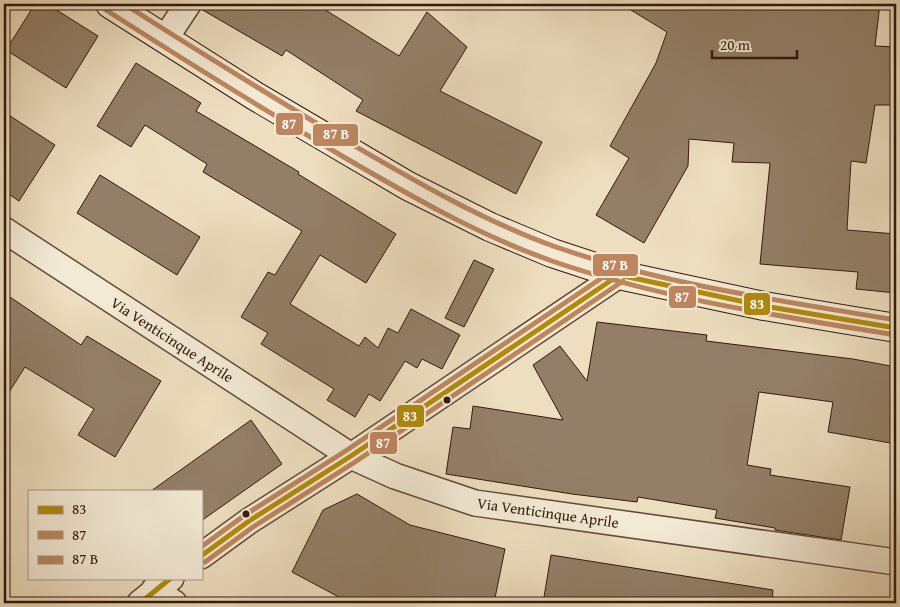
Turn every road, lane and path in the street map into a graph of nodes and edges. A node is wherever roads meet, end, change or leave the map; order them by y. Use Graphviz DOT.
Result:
graph roads {
  1 [pos="110,4"];
  2 [pos="188,4"];
  3 [pos="165,39"];
  4 [pos="4,230"];
  5 [pos="620,275"];
  6 [pos="896,328"];
  7 [pos="351,456"];
  8 [pos="202,555"];
  9 [pos="896,562"];
  1 -- 3 [label="street"];
  2 -- 3 [label="street"];
  3 -- 5 [label="street"];
  4 -- 7 [label="street, Via Venticinque Aprile"];
  5 -- 6 [label="street"];
  5 -- 7 [label="street"];
  7 -- 8 [label="street"];
  7 -- 9 [label="street, Via Venticinque Aprile"];
}
